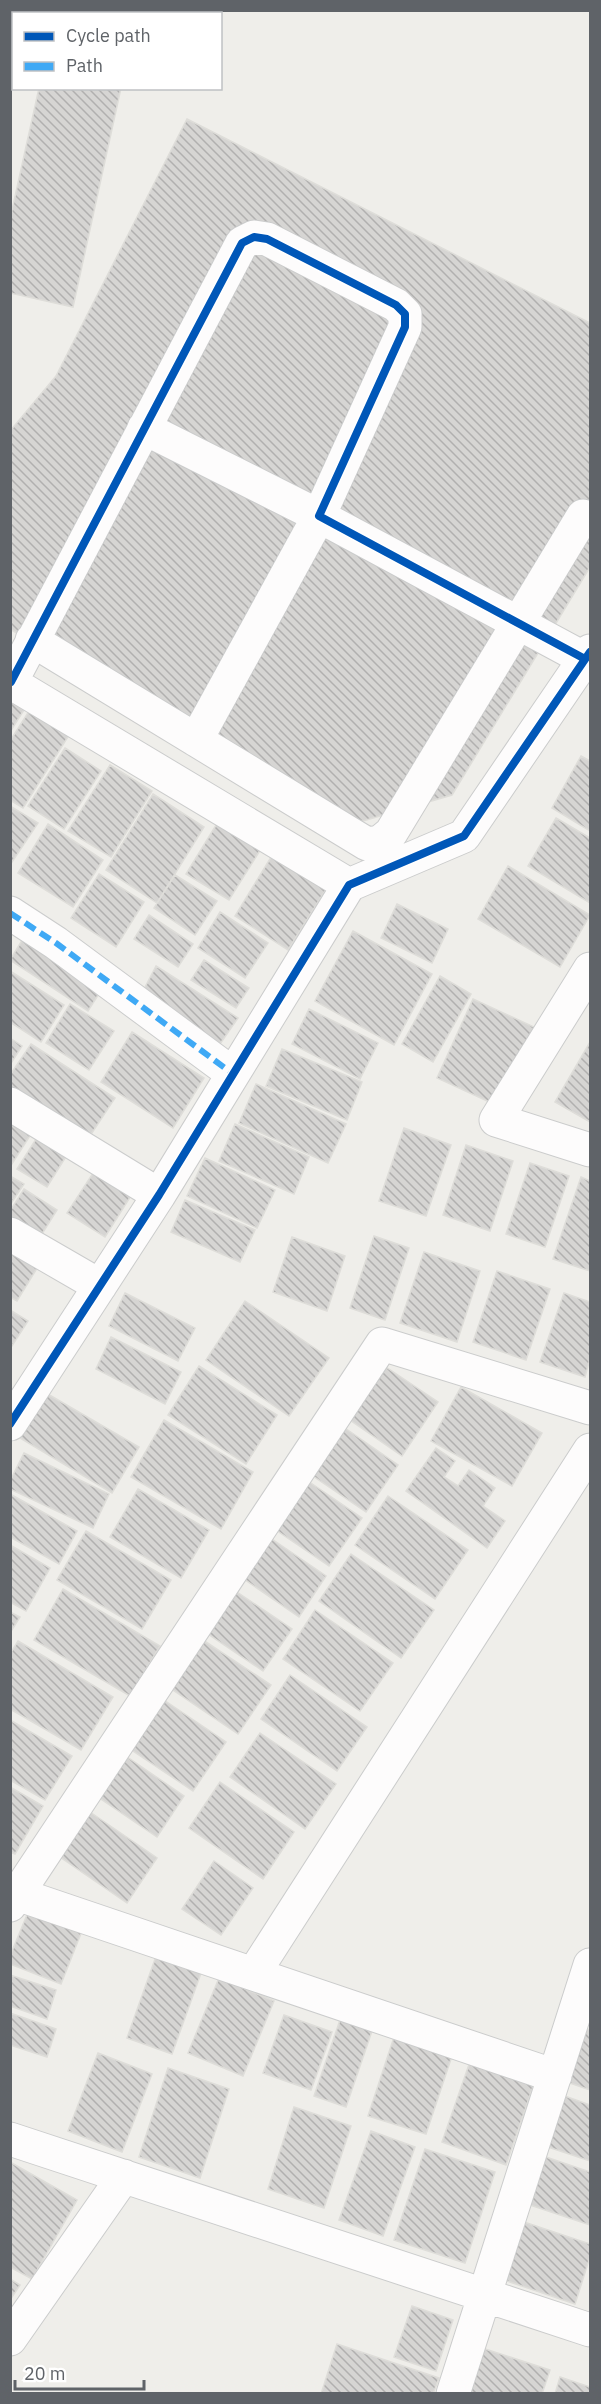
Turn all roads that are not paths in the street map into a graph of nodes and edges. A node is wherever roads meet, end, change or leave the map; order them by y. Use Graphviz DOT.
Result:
graph roads {
  1 [pos="144,428"];
  2 [pos="320,516"];
  3 [pos="583,516"];
  4 [pos="517,622"];
  5 [pos="32,640"];
  6 [pos="588,655"];
  7 [pos="11,682"];
  8 [pos="196,740"];
  9 [pos="349,885"];
  10 [pos="10,913"];
  11 [pos="591,969"];
  12 [pos="233,1074"];
  13 [pos="10,1104"];
  14 [pos="591,1150"];
  15 [pos="159,1194"];
  16 [pos="10,1234"];
  17 [pos="100,1286"];
  18 [pos="591,1408"];
  19 [pos="13,1414"];
  20 [pos="591,1450"];
  21 [pos="14,1899"];
  22 [pos="591,1965"];
  23 [pos="254,1973"];
  24 [pos="555,2076"];
  25 [pos="10,2139"];
  26 [pos="124,2176"];
  27 [pos="485,2295"];
  28 [pos="591,2330"];
  29 [pos="10,2339"];
  30 [pos="453,2394"];
  1 -- 2 [label="street"];
  1 -- 2 [label="street"];
  1 -- 5 [label="street"];
  2 -- 4 [label="street"];
  2 -- 8 [label="street"];
  3 -- 4 [label="street"];
  4 -- 6 [label="street"];
  4 -- 8 [label="street"];
  5 -- 7 [label="street"];
  5 -- 8 [label="street"];
  6 -- 9 [label="street"];
  7 -- 9 [label="street"];
  9 -- 12 [label="street"];
  10 -- 12 [label="street"];
  11 -- 14 [label="street"];
  12 -- 15 [label="street"];
  13 -- 15 [label="street"];
  15 -- 17 [label="street"];
  16 -- 17 [label="street"];
  17 -- 19 [label="street"];
  18 -- 21 [label="street"];
  20 -- 23 [label="street"];
  21 -- 23 [label="street"];
  22 -- 24 [label="street"];
  23 -- 24 [label="street"];
  24 -- 27 [label="street"];
  25 -- 26 [label="street"];
  26 -- 27 [label="street"];
  26 -- 29 [label="street"];
  27 -- 28 [label="street"];
  27 -- 30 [label="street"];
}
